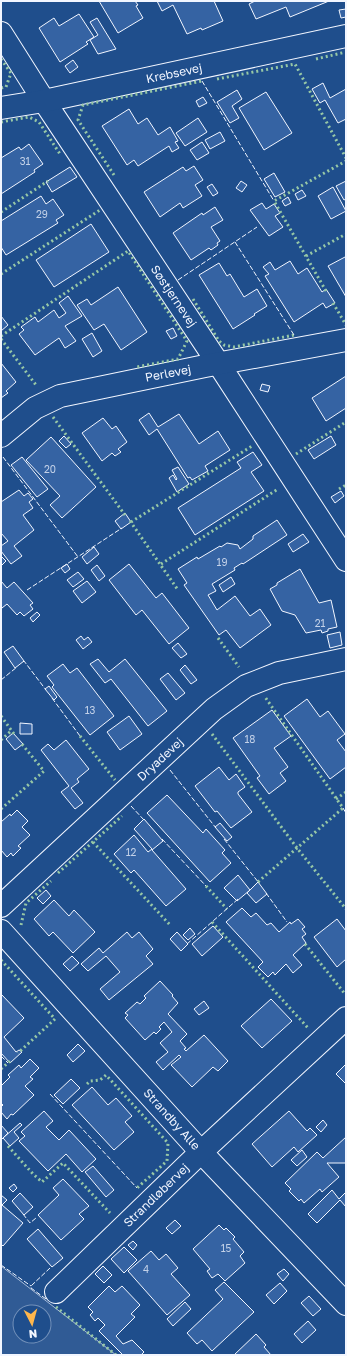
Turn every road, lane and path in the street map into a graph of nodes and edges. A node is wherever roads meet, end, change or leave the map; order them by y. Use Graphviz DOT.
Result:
graph roads {
  1 [pos="1,33"];
  2 [pos="346,36"];
  3 [pos="44,101"];
  4 [pos="1,108"];
  5 [pos="346,340"];
  6 [pos="218,363"];
  7 [pos="1,436"];
  8 [pos="346,560"];
  9 [pos="346,659"];
  10 [pos="1,906"];
  11 [pos="1,931"];
  12 [pos="346,1018"];
  13 [pos="201,1152"];
  14 [pos="56,1292"];
  15 [pos="346,1304"];
  1 -- 3 [label="street, Søstjernevej"];
  2 -- 3 [label="street, Krebsevej"];
  3 -- 4 [label="street, Krebsevej"];
  3 -- 6 [label="street, Søstjernevej"];
  5 -- 6 [label="street, Perlevej"];
  6 -- 7 [label="street, Perlevej"];
  6 -- 8 [label="street, Søstjernevej"];
  9 -- 10 [label="street, Dryadevej"];
  11 -- 13 [label="street, Strandby Alle"];
  12 -- 13 [label="street, Strandløbervej"];
  13 -- 14 [label="street, Strandløbervej"];
  13 -- 15 [label="street, Strandby Alle"];
}
